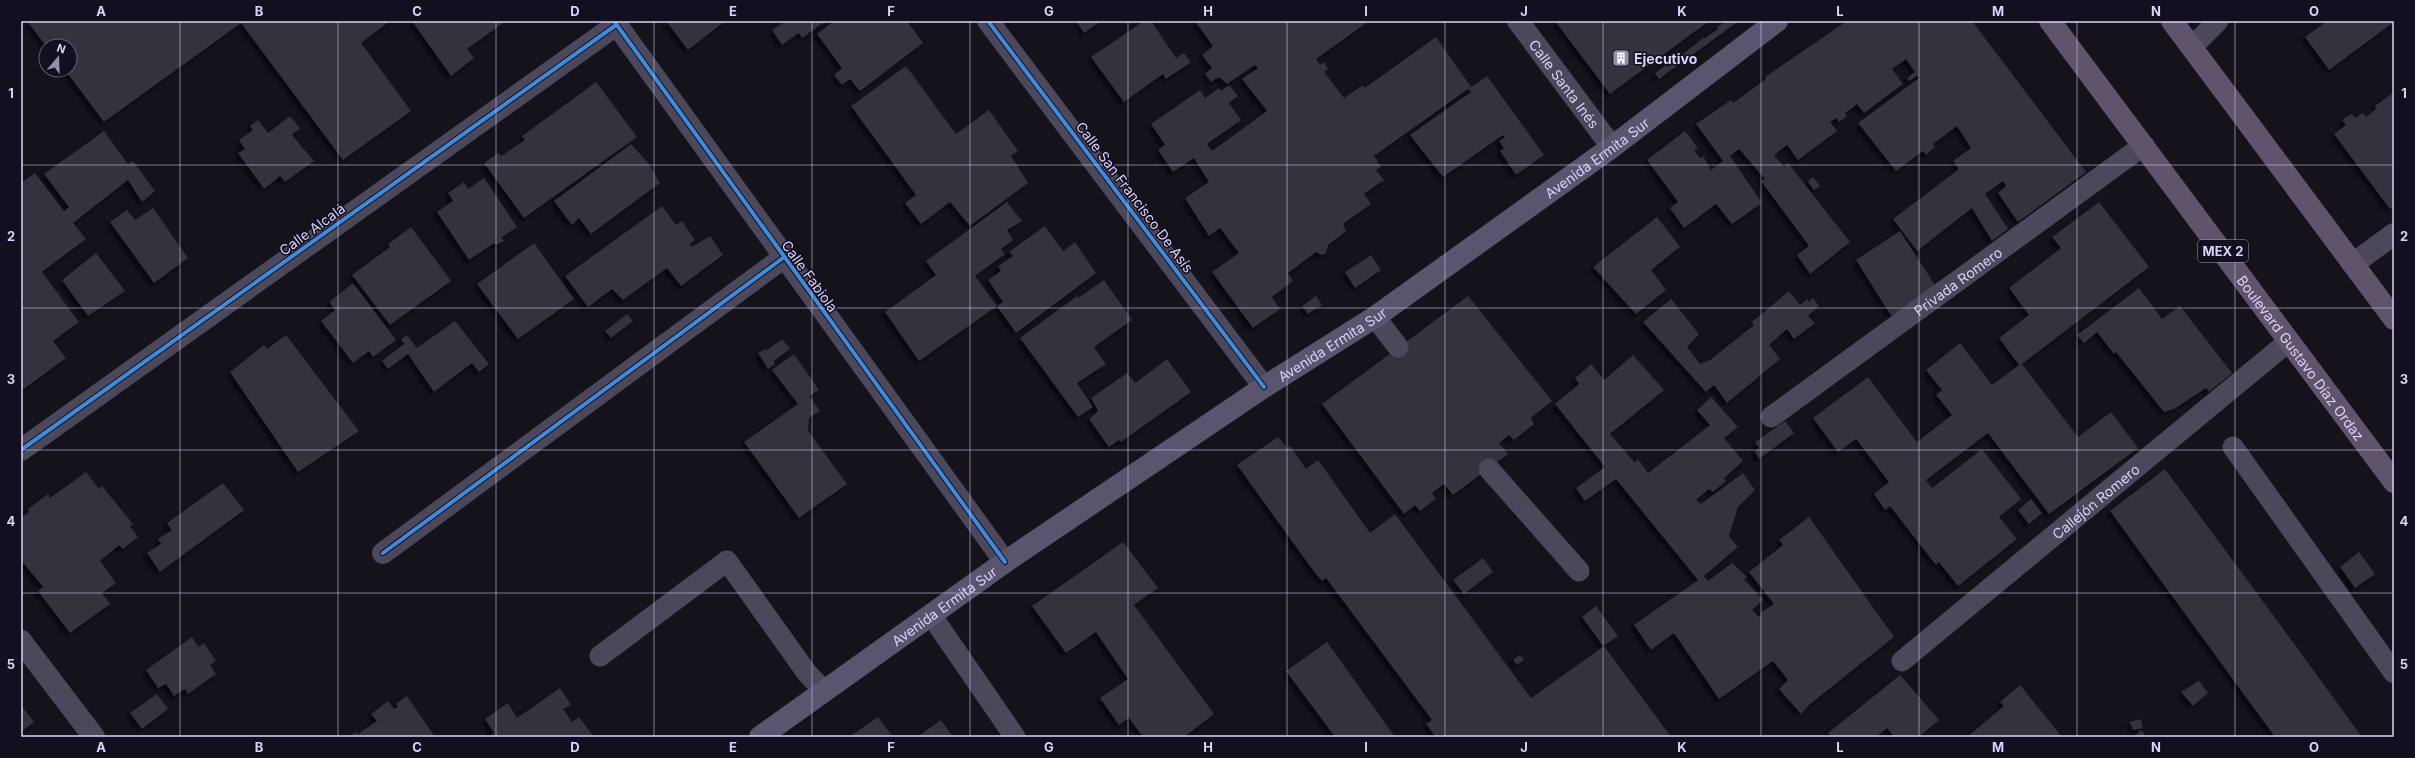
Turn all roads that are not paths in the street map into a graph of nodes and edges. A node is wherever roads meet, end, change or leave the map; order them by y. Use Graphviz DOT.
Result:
graph roads {
  1 [pos="988,21"];
  2 [pos="1518,21"];
  3 [pos="1777,21"];
  4 [pos="2050,21"];
  5 [pos="2172,21"];
  6 [pos="2218,21"];
  7 [pos="615,23"];
  8 [pos="2192,47"];
  9 [pos="2144,145"];
  10 [pos="1612,147"];
  11 [pos="2394,234"];
  12 [pos="783,258"];
  13 [pos="2353,264"];
  14 [pos="1375,316"];
  15 [pos="2394,319"];
  16 [pos="2289,341"];
  17 [pos="1398,347"];
  18 [pos="1264,387"];
  19 [pos="1771,417"];
  20 [pos="2233,447"];
  21 [pos="21,450"];
  22 [pos="1489,469"];
  23 [pos="2394,482"];
  24 [pos="382,553"];
  25 [pos="1005,562"];
  26 [pos="1579,571"];
  27 [pos="931,615"];
  28 [pos="21,641"];
  29 [pos="600,656"];
  30 [pos="1902,661"];
  31 [pos="2394,673"];
  32 [pos="824,691"];
  33 [pos="94,737"];
  34 [pos="760,737"];
  35 [pos="1015,737"];
  1 -- 18 [label="street, Calle San Francisco De Asís"];
  2 -- 10 [label="street, Calle Santa Inés"];
  3 -- 10 [label="main road, Avenida Ermita Sur"];
  4 -- 9 [label="main road, Boulevard Gustavo Díaz Ordaz / MEX 2"];
  5 -- 8 [label="main road"];
  6 -- 8 [label="lane"];
  7 -- 12 [label="street, Calle Fabiola"];
  7 -- 21 [label="street, Calle Alcalá"];
  8 -- 13 [label="main road"];
  9 -- 16 [label="main road, Boulevard Gustavo Díaz Ordaz / MEX 2"];
  9 -- 19 [label="lane, Privada Romero"];
  10 -- 14 [label="main road, Avenida Ermita Sur"];
  11 -- 13 [label="street"];
  12 -- 24 [label="street"];
  12 -- 25 [label="street, Calle Fabiola"];
  13 -- 15 [label="main road"];
  14 -- 17 [label="lane"];
  14 -- 18 [label="main road, Avenida Ermita Sur"];
  16 -- 23 [label="main road, Boulevard Gustavo Díaz Ordaz / MEX 2"];
  16 -- 30 [label="lane, Callejón Romero"];
  18 -- 25 [label="main road, Avenida Ermita Sur"];
  20 -- 31 [label="lane"];
  22 -- 26 [label="lane"];
  25 -- 27 [label="main road, Avenida Ermita Sur"];
  27 -- 32 [label="main road, Avenida Ermita Sur"];
  27 -- 35 [label="lane"];
  28 -- 33 [label="street"];
  29 -- 32 [label="lane"];
  32 -- 34 [label="main road, Avenida Ermita Sur"];
}
